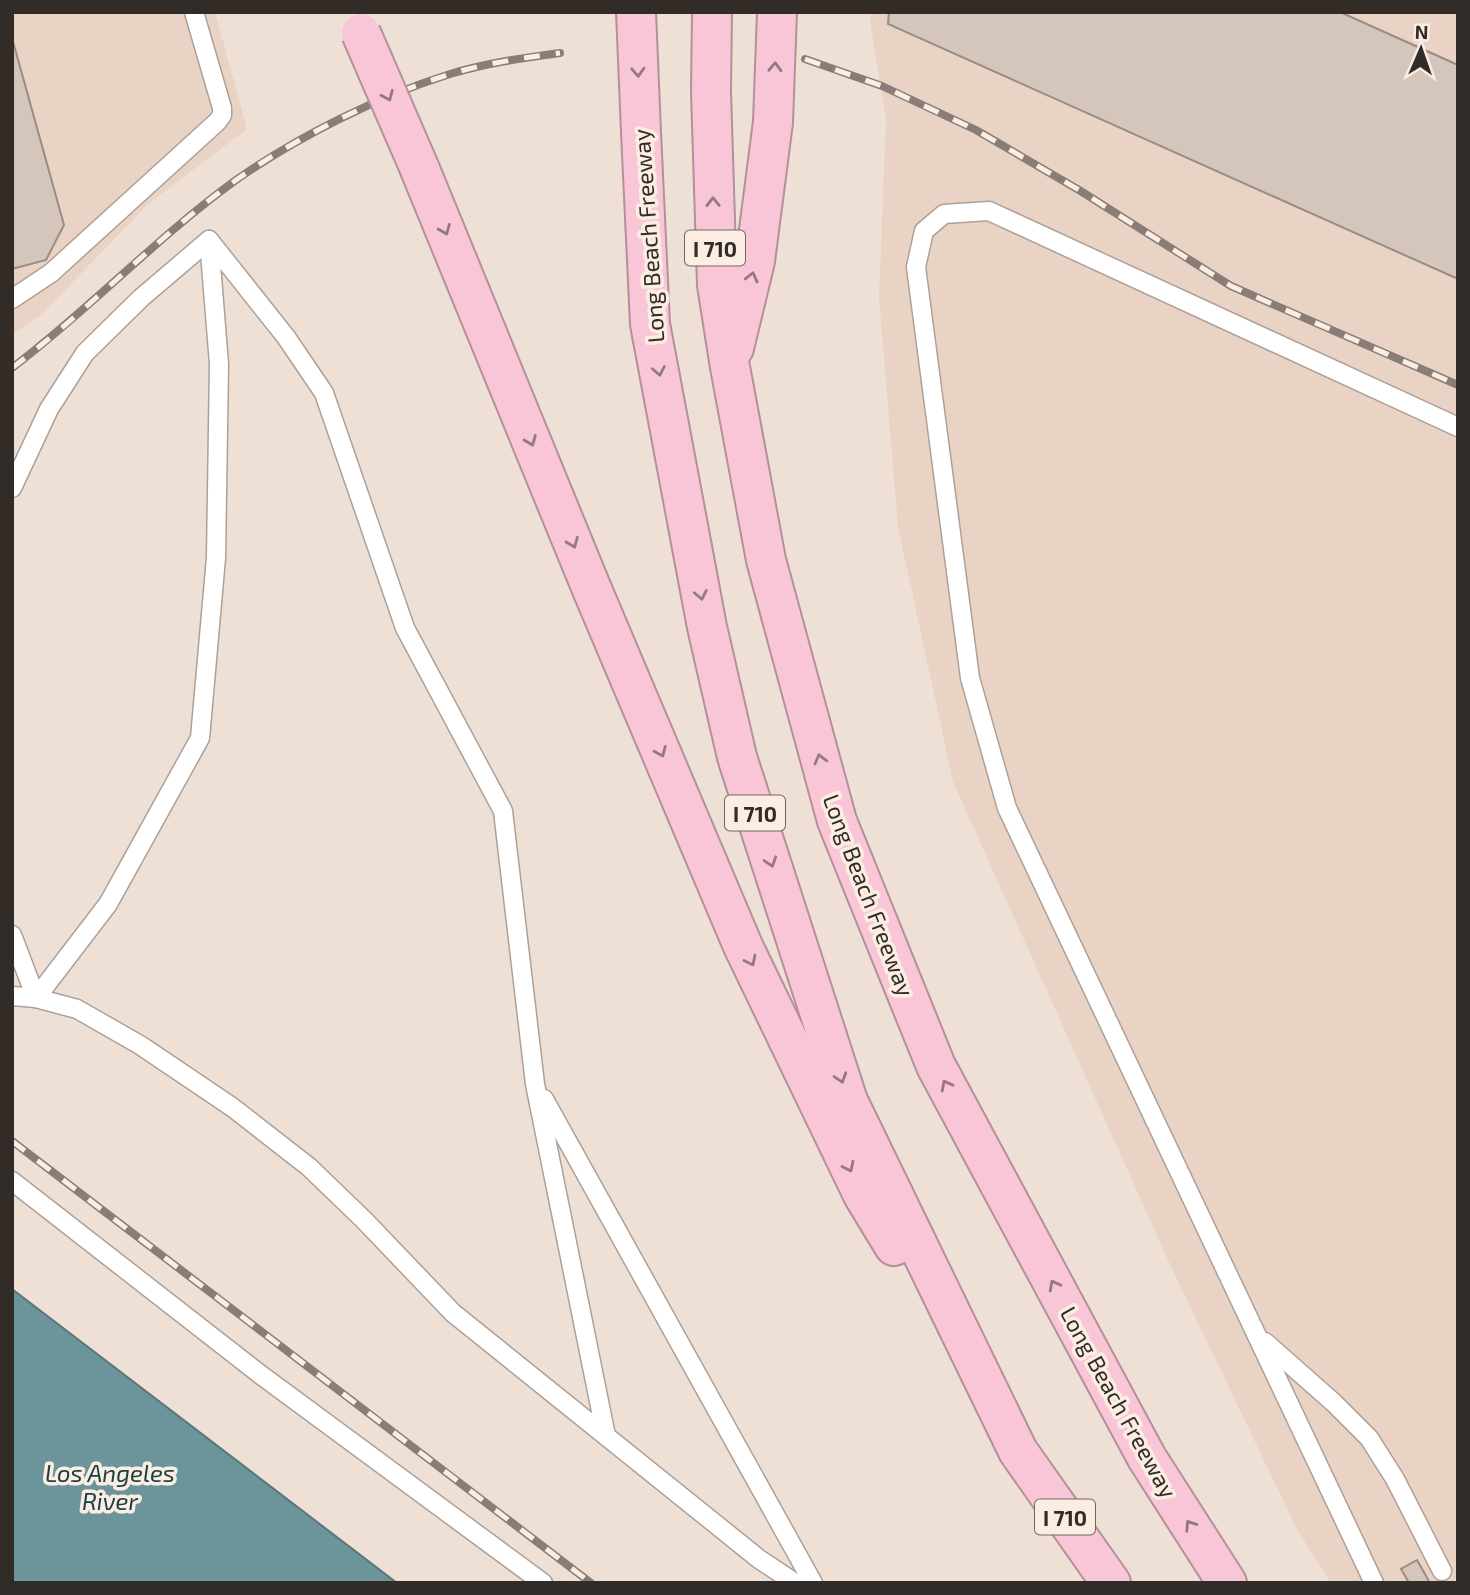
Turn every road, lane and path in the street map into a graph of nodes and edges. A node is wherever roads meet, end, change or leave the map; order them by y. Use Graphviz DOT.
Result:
graph roads {
  1 [pos="194,12"];
  2 [pos="636,12"];
  3 [pos="712,12"];
  4 [pos="777,12"];
  5 [pos="356,23"];
  6 [pos="209,240"];
  7 [pos="12,299"];
  8 [pos="730,367"];
  9 [pos="1458,427"];
  10 [pos="12,488"];
  11 [pos="12,935"];
  12 [pos="12,996"];
  13 [pos="36,998"];
  14 [pos="535,1084"];
  15 [pos="12,1181"];
  16 [pos="1258,1336"];
  17 [pos="606,1436"];
  18 [pos="1018,1451"];
  19 [pos="1442,1571"];
  20 [pos="543,1583"];
  21 [pos="795,1583"];
  22 [pos="813,1583"];
  23 [pos="1111,1583"];
  24 [pos="1227,1583"];
  25 [pos="1374,1583"];
  1 -- 7 [label="lane"];
  2 -- 18 [label="highway, Long Beach Freeway / I 710, one-way, bridge"];
  8 -- 3 [label="highway, Long Beach Freeway / I 710, one-way, bridge"];
  8 -- 4 [label="highway, one-way, bridge"];
  5 -- 18 [label="highway, one-way, bridge"];
  6 -- 10 [label="lane"];
  6 -- 13 [label="lane"];
  6 -- 14 [label="lane"];
  24 -- 8 [label="highway, Long Beach Freeway / I 710, one-way"];
  9 -- 16 [label="lane"];
  11 -- 13 [label="lane"];
  12 -- 13 [label="lane"];
  13 -- 17 [label="lane"];
  14 -- 17 [label="lane"];
  14 -- 22 [label="lane"];
  15 -- 20 [label="lane"];
  16 -- 19 [label="lane"];
  16 -- 25 [label="lane"];
  17 -- 21 [label="lane"];
  18 -- 23 [label="highway, Long Beach Freeway / I 710"];
}
